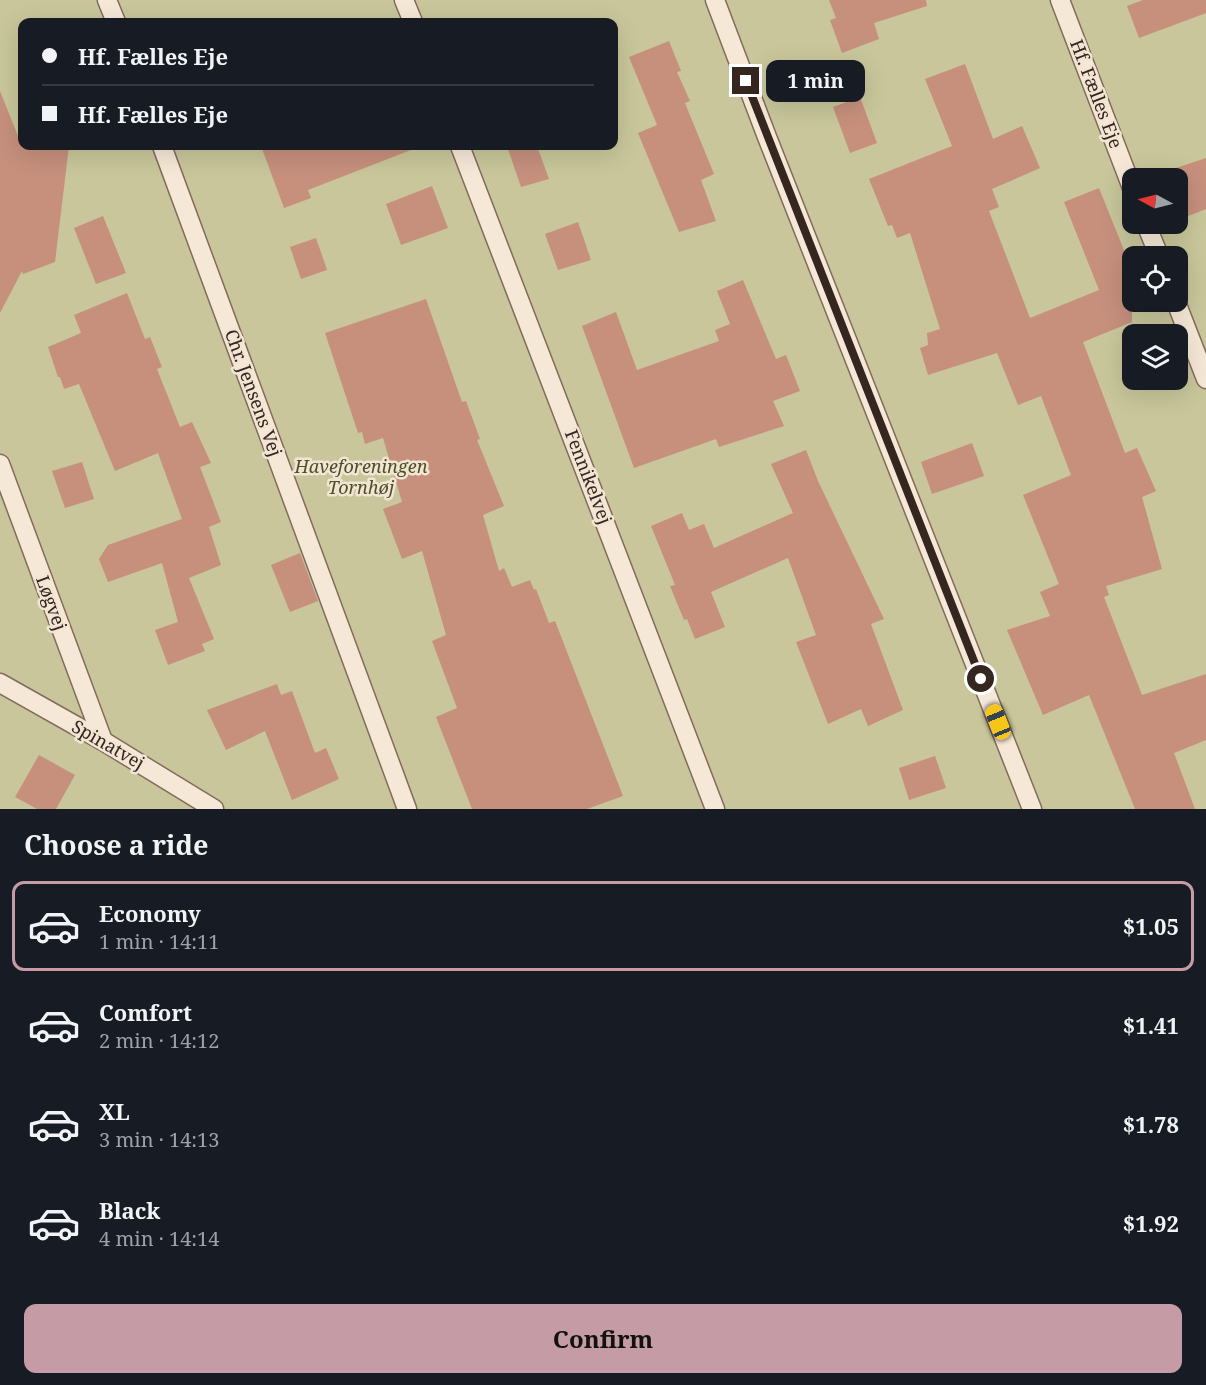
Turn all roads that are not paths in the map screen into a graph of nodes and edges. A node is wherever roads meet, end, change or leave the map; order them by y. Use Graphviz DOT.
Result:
graph roads {
  1 [pos="107,0"];
  2 [pos="404,0"];
  3 [pos="714,0"];
  4 [pos="1060,0"];
  5 [pos="114,18"];
  6 [pos="411,18"];
  7 [pos="163,150"];
  8 [pos="462,150"];
  9 [pos="1124,168"];
  10 [pos="1180,312"];
  11 [pos="1206,379"];
  12 [pos="0,464"];
  13 [pos="0,683"];
  14 [pos="103,741"];
  15 [pos="214,809"];
  16 [pos="407,809"];
  17 [pos="715,809"];
  18 [pos="1032,809"];
  1 -- 5 [label="lane"];
  2 -- 6 [label="lane"];
  3 -- 18 [label="lane"];
  4 -- 9 [label="lane, Hf. Fælles Eje"];
  7 -- 16 [label="lane, Chr. Jensens Vej"];
  8 -- 17 [label="lane, Fennikelvej"];
  10 -- 11 [label="lane"];
  12 -- 14 [label="lane, Løgvej"];
  13 -- 14 [label="lane, Spinatvej"];
  14 -- 15 [label="lane, Spinatvej"];
}
